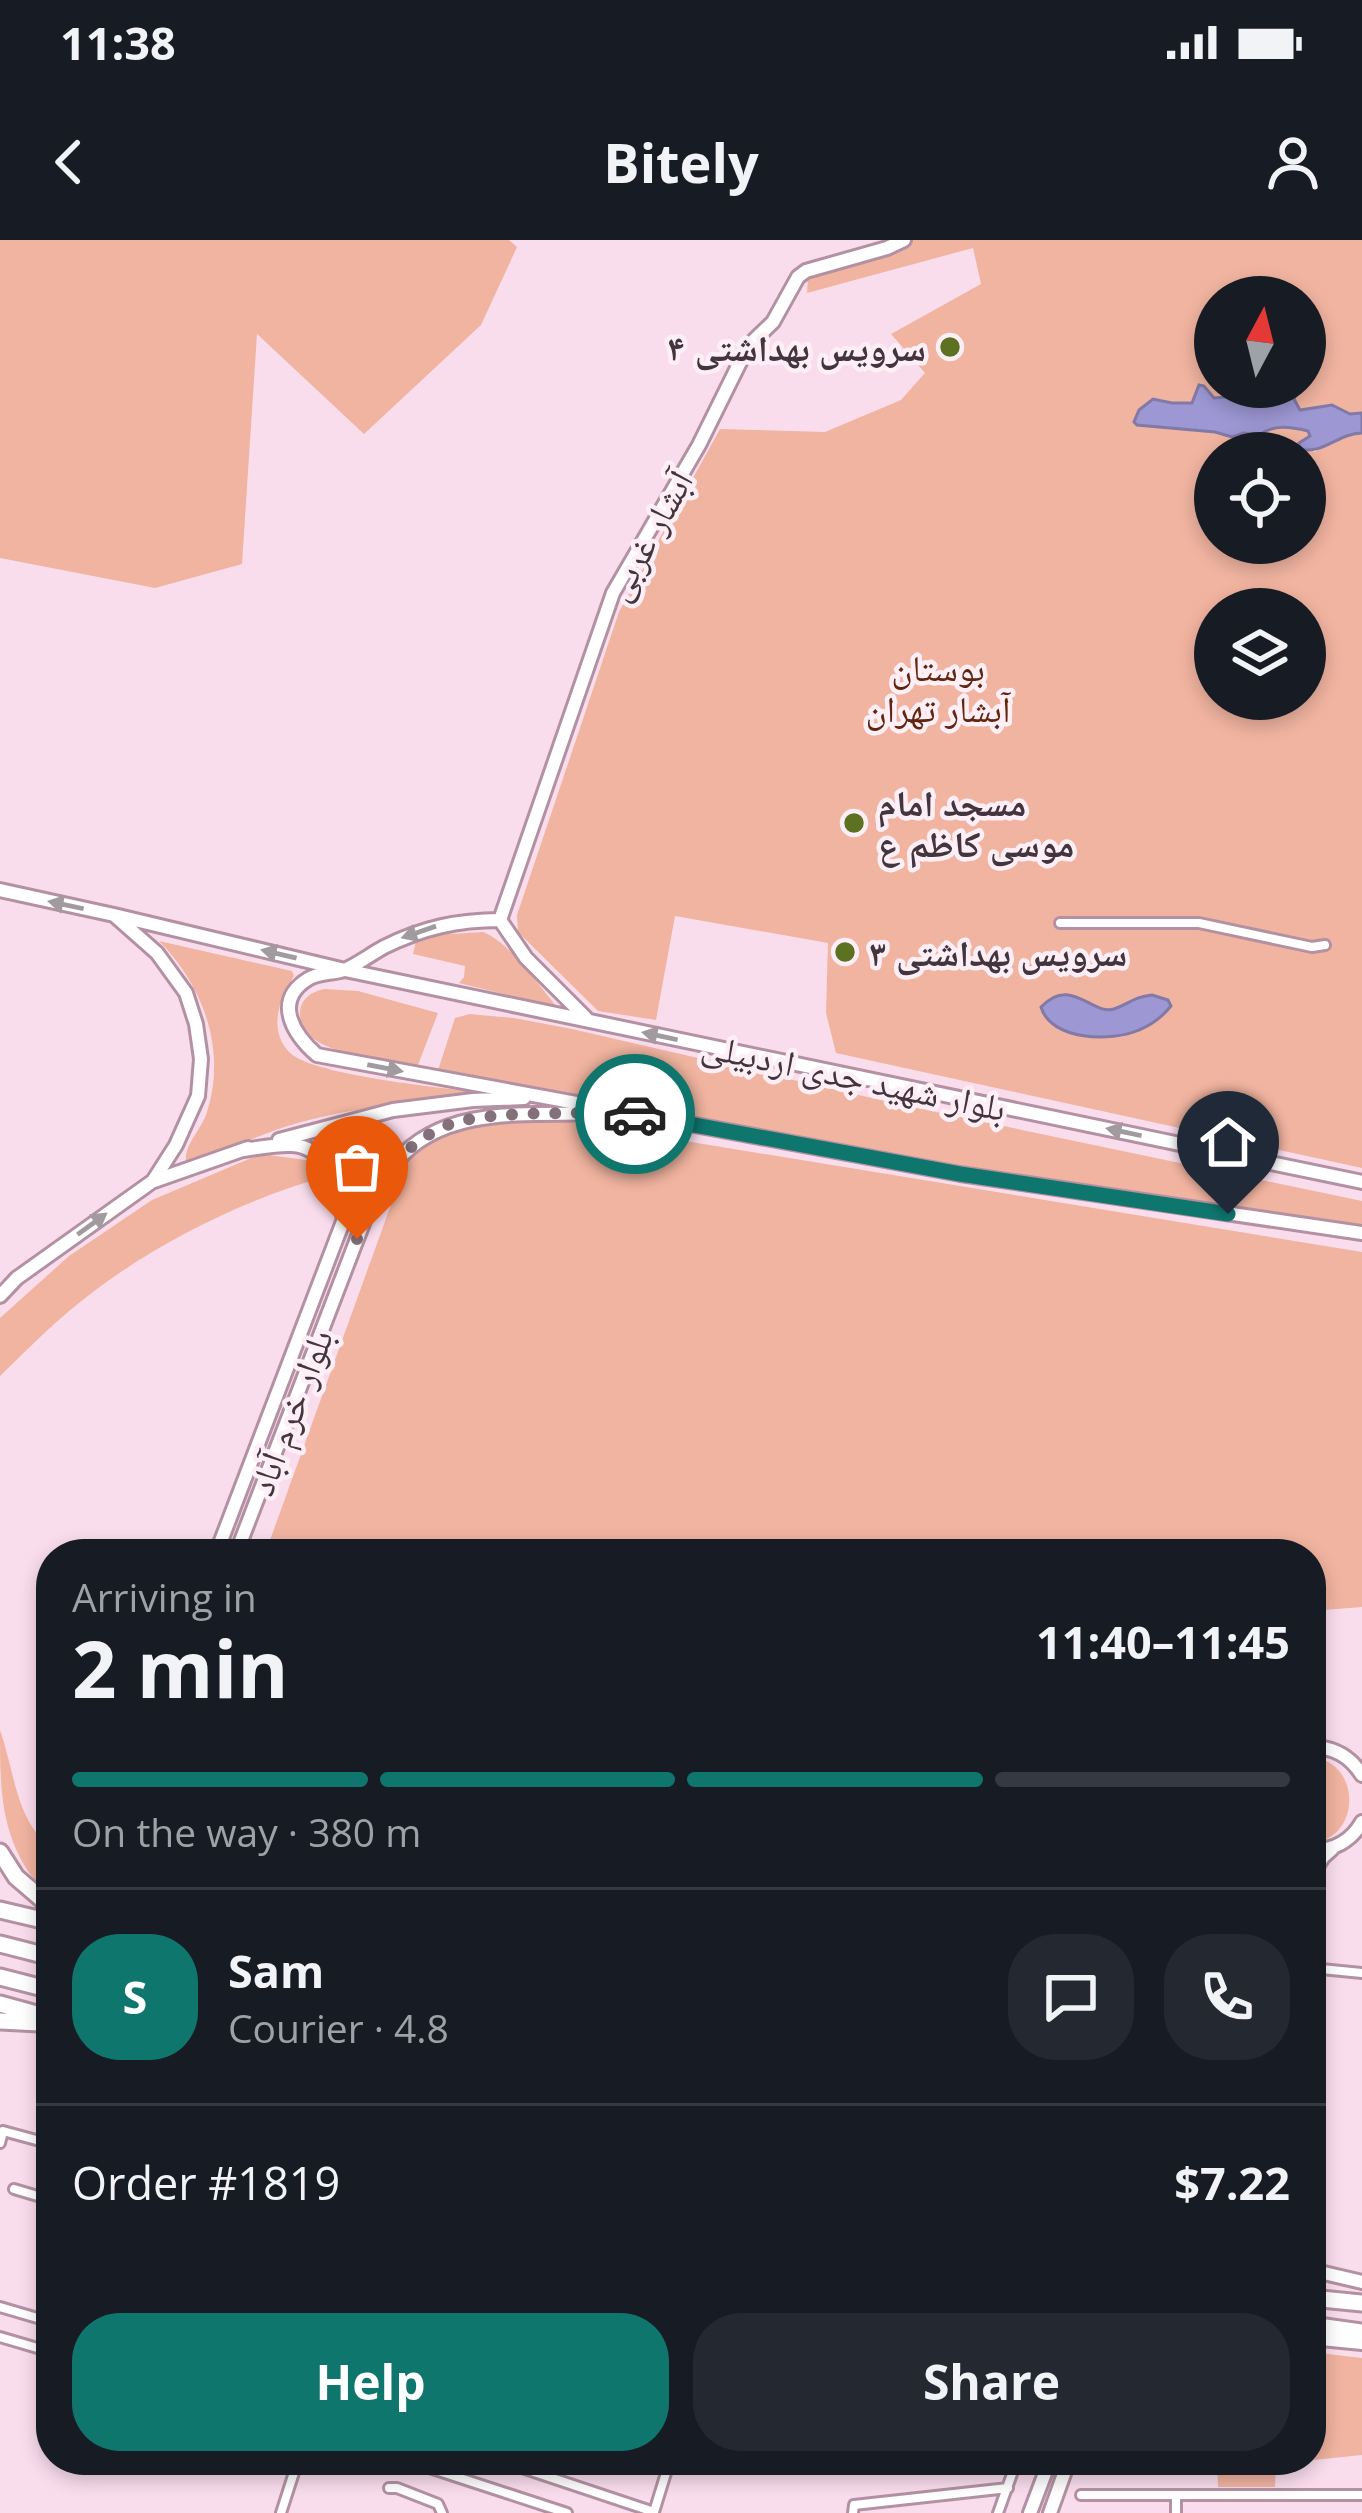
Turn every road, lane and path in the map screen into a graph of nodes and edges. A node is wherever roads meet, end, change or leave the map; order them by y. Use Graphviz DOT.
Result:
graph roads {
  1 [pos="904,240"];
  2 [pos="0,890"];
  3 [pos="114,915"];
  4 [pos="500,920"];
  5 [pos="1060,923"];
  6 [pos="1325,945"];
  7 [pos="345,970"];
  8 [pos="589,1021"];
  9 [pos="553,1098"];
  10 [pos="622,1112"];
  11 [pos="243,1150"];
  12 [pos="153,1181"];
  13 [pos="1362,1182"];
  14 [pos="372,1200"];
  15 [pos="344,1220"];
  16 [pos="1362,1233"];
  17 [pos="0,1296"];
  18 [pos="222,1539"];
  19 [pos="242,1539"];
  20 [pos="1326,1748"];
  21 [pos="1362,1775"];
  22 [pos="1362,1822"];
  23 [pos="1335,1847"];
  24 [pos="1326,1848"];
  25 [pos="0,1852"];
  26 [pos="1326,1854"];
  27 [pos="36,1896"];
  28 [pos="0,1910"];
  29 [pos="36,1918"];
  30 [pos="0,1944"];
  31 [pos="36,1953"];
  32 [pos="1326,1969"];
  33 [pos="1362,1973"];
  34 [pos="0,1977"];
  35 [pos="36,1986"];
  36 [pos="0,2004"];
  37 [pos="36,2016"];
  38 [pos="0,2021"];
  39 [pos="36,2021"];
  40 [pos="36,2140"];
  41 [pos="0,2143"];
  42 [pos="14,2189"];
  43 [pos="36,2196"];
  44 [pos="1326,2274"];
  45 [pos="1362,2282"];
  46 [pos="1326,2299"];
  47 [pos="1362,2303"];
  48 [pos="0,2308"];
  49 [pos="36,2318"];
  50 [pos="1326,2327"];
  51 [pos="1362,2332"];
  52 [pos="0,2337"];
  53 [pos="1326,2339"];
  54 [pos="1362,2343"];
  55 [pos="36,2348"];
  56 [pos="293,2475"];
  57 [pos="451,2475"];
  58 [pos="543,2475"];
  59 [pos="665,2475"];
  60 [pos="1012,2475"];
  61 [pos="1044,2475"];
  62 [pos="1064,2475"];
  63 [pos="389,2488"];
  64 [pos="1008,2488"];
  65 [pos="1081,2495"];
  66 [pos="1176,2495"];
  67 [pos="1362,2495"];
  68 [pos="654,2512"];
  69 [pos="281,2513"];
  70 [pos="442,2513"];
  71 [pos="567,2513"];
  72 [pos="853,2513"];
  73 [pos="998,2513"];
  74 [pos="1030,2513"];
  75 [pos="1050,2513"];
  76 [pos="1176,2513"];
  1 -- 4 [label="main road, آبشار غربی"];
  3 -- 2 [label="main road, بلوار شهید جدی اردبیلی, one-way"];
  7 -- 3 [label="main road, بلوار شهید جدی اردبیلی, one-way"];
  3 -- 12 [label="main road"];
  4 -- 7 [label="main road, one-way"];
  4 -- 8 [label="main road"];
  5 -- 6 [label="street"];
  7 -- 8 [label="main road, بلوار شهید جدی اردبیلی"];
  7 -- 9 [label="main road, بلوار شهید جدی اردبیلی, one-way"];
  13 -- 8 [label="main road, بلوار شهید جدی اردبیلی, one-way"];
  9 -- 10 [label="main road, بلوار شهید جدی اردبیلی"];
  9 -- 11 [label="main road"];
  10 -- 14 [label="main road, بلوار خرم آباد"];
  10 -- 16 [label="main road, بلوار شهید جدی اردبیلی"];
  11 -- 12 [label="main road"];
  11 -- 15 [label="main road"];
  17 -- 12 [label="main road, one-way"];
  14 -- 15 [label="main road, بلوار خرم آباد"];
  14 -- 19 [label="main road, بلوار خرم آباد"];
  15 -- 18 [label="main road, بلوار خرم آباد"];
  20 -- 21 [label="main road"];
  22 -- 23 [label="main road"];
  23 -- 24 [label="main road"];
  23 -- 26 [label="main road"];
  25 -- 27 [label="highway"];
  28 -- 29 [label="highway"];
  30 -- 31 [label="highway"];
  32 -- 33 [label="street"];
  34 -- 35 [label="highway"];
  36 -- 37 [label="highway"];
  38 -- 39 [label="highway"];
  40 -- 41 [label="street"];
  42 -- 43 [label="street"];
  44 -- 45 [label="main road"];
  46 -- 47 [label="highway"];
  48 -- 49 [label="street"];
  50 -- 51 [label="highway"];
  52 -- 55 [label="street"];
  53 -- 54 [label="main road"];
  56 -- 69 [label="street"];
  57 -- 71 [label="street"];
  58 -- 68 [label="street"];
  59 -- 68 [label="street"];
  60 -- 64 [label="street"];
  61 -- 74 [label="main road"];
  62 -- 75 [label="main road"];
  63 -- 70 [label="street"];
  64 -- 72 [label="street"];
  64 -- 73 [label="street"];
  65 -- 66 [label="street"];
  66 -- 67 [label="street"];
  66 -- 76 [label="street"];
}
